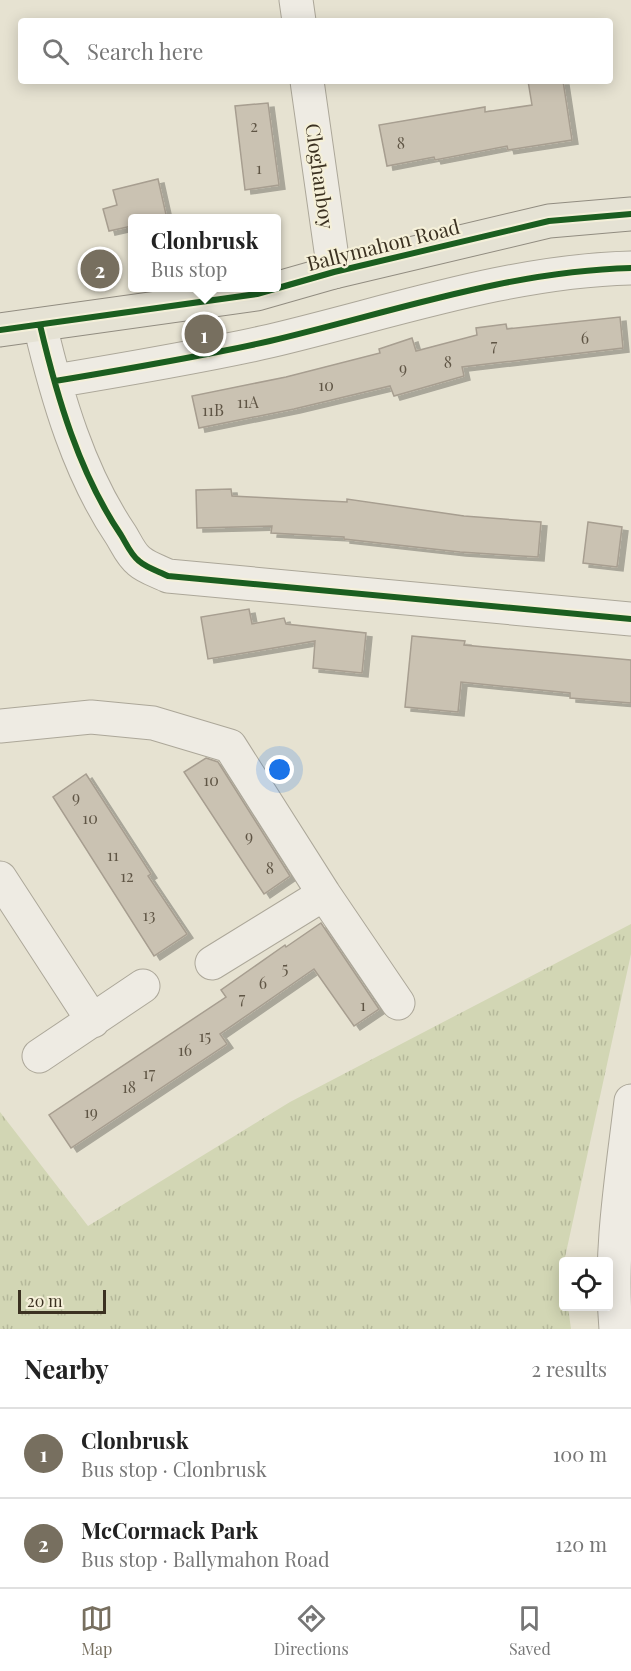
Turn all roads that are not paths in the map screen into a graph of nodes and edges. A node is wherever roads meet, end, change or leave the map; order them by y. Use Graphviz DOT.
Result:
graph roads {
  1 [pos="296,0"];
  2 [pos="299,18"];
  3 [pos="307,84"];
  4 [pos="631,214"];
  5 [pos="631,268"];
  6 [pos="334,272"];
  7 [pos="281,287"];
  8 [pos="264,292"];
  9 [pos="40,325"];
  10 [pos="0,330"];
  11 [pos="55,381"];
  12 [pos="631,619"];
  13 [pos="0,726"];
  14 [pos="0,878"];
  15 [pos="324,894"];
  16 [pos="212,963"];
  17 [pos="143,986"];
  18 [pos="398,1003"];
  19 [pos="93,1021"];
  20 [pos="39,1056"];
  21 [pos="631,1101"];
  22 [pos="616,1329"];
  1 -- 2 [label="street"];
  3 -- 6 [label="street, Cloghanboy"];
  4 -- 6 [label="main road, Ballymahon Road"];
  5 -- 11 [label="street"];
  6 -- 7 [label="main road, Ballymahon Road"];
  8 -- 9 [label="main road, Ballymahon Road"];
  9 -- 10 [label="main road, Ballymahon Road"];
  9 -- 11 [label="street"];
  11 -- 12 [label="street"];
  13 -- 15 [label="street"];
  14 -- 19 [label="street"];
  15 -- 16 [label="street"];
  15 -- 18 [label="street"];
  17 -- 19 [label="street"];
  19 -- 20 [label="street"];
  21 -- 22 [label="street"];
}
